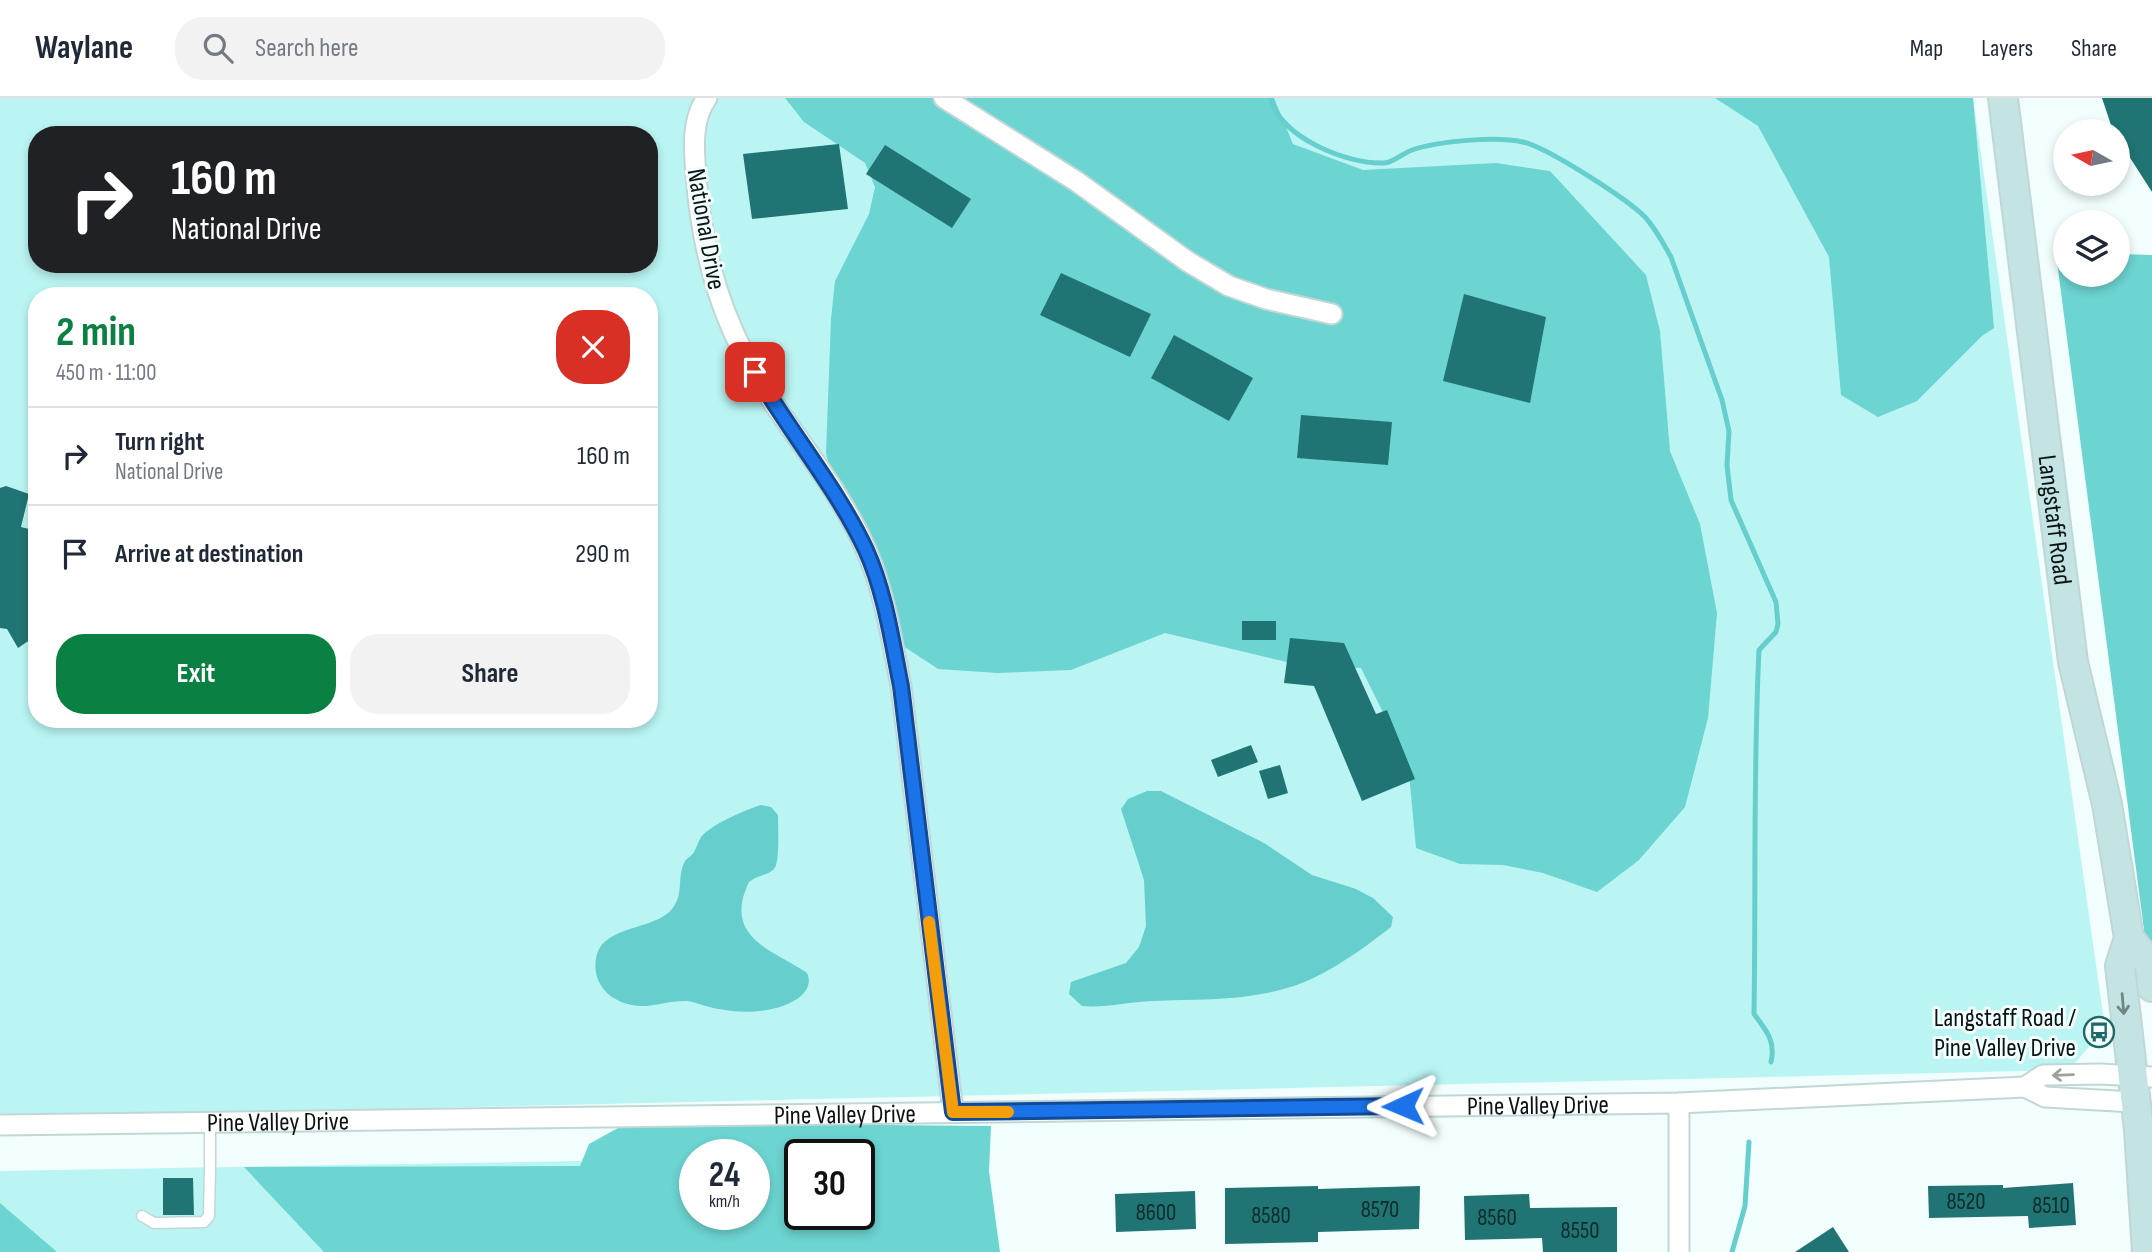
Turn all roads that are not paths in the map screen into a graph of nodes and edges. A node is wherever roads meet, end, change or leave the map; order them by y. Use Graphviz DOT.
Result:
graph roads {
  1 [pos="707,98"];
  2 [pos="944,98"];
  3 [pos="2003,98"];
  4 [pos="1332,314"];
  5 [pos="2129,937"];
  6 [pos="2152,987"];
  7 [pos="2025,1087"];
  8 [pos="2142,1089"];
  9 [pos="1679,1103"];
  10 [pos="953,1112"];
  11 [pos="210,1124"];
  12 [pos="0,1125"];
  13 [pos="142,1216"];
  14 [pos="1679,1252"];
  15 [pos="2147,1252"];
  1 -- 10 [label="street, National Drive"];
  2 -- 4 [label="street"];
  3 -- 5 [label="main road, Langstaff Road"];
  5 -- 6 [label="main road, Langstaff Road"];
  5 -- 8 [label="main road, Langstaff Road, one-way"];
  7 -- 8 [label="street, Pine Valley Drive"];
  8 -- 7 [label="street, Pine Valley Drive, one-way"];
  7 -- 9 [label="street, Pine Valley Drive"];
  8 -- 15 [label="main road, Langstaff Road"];
  9 -- 10 [label="street, Pine Valley Drive"];
  9 -- 14 [label="street"];
  10 -- 11 [label="street, Pine Valley Drive"];
  11 -- 12 [label="street, Pine Valley Drive"];
  11 -- 13 [label="lane"];
}
